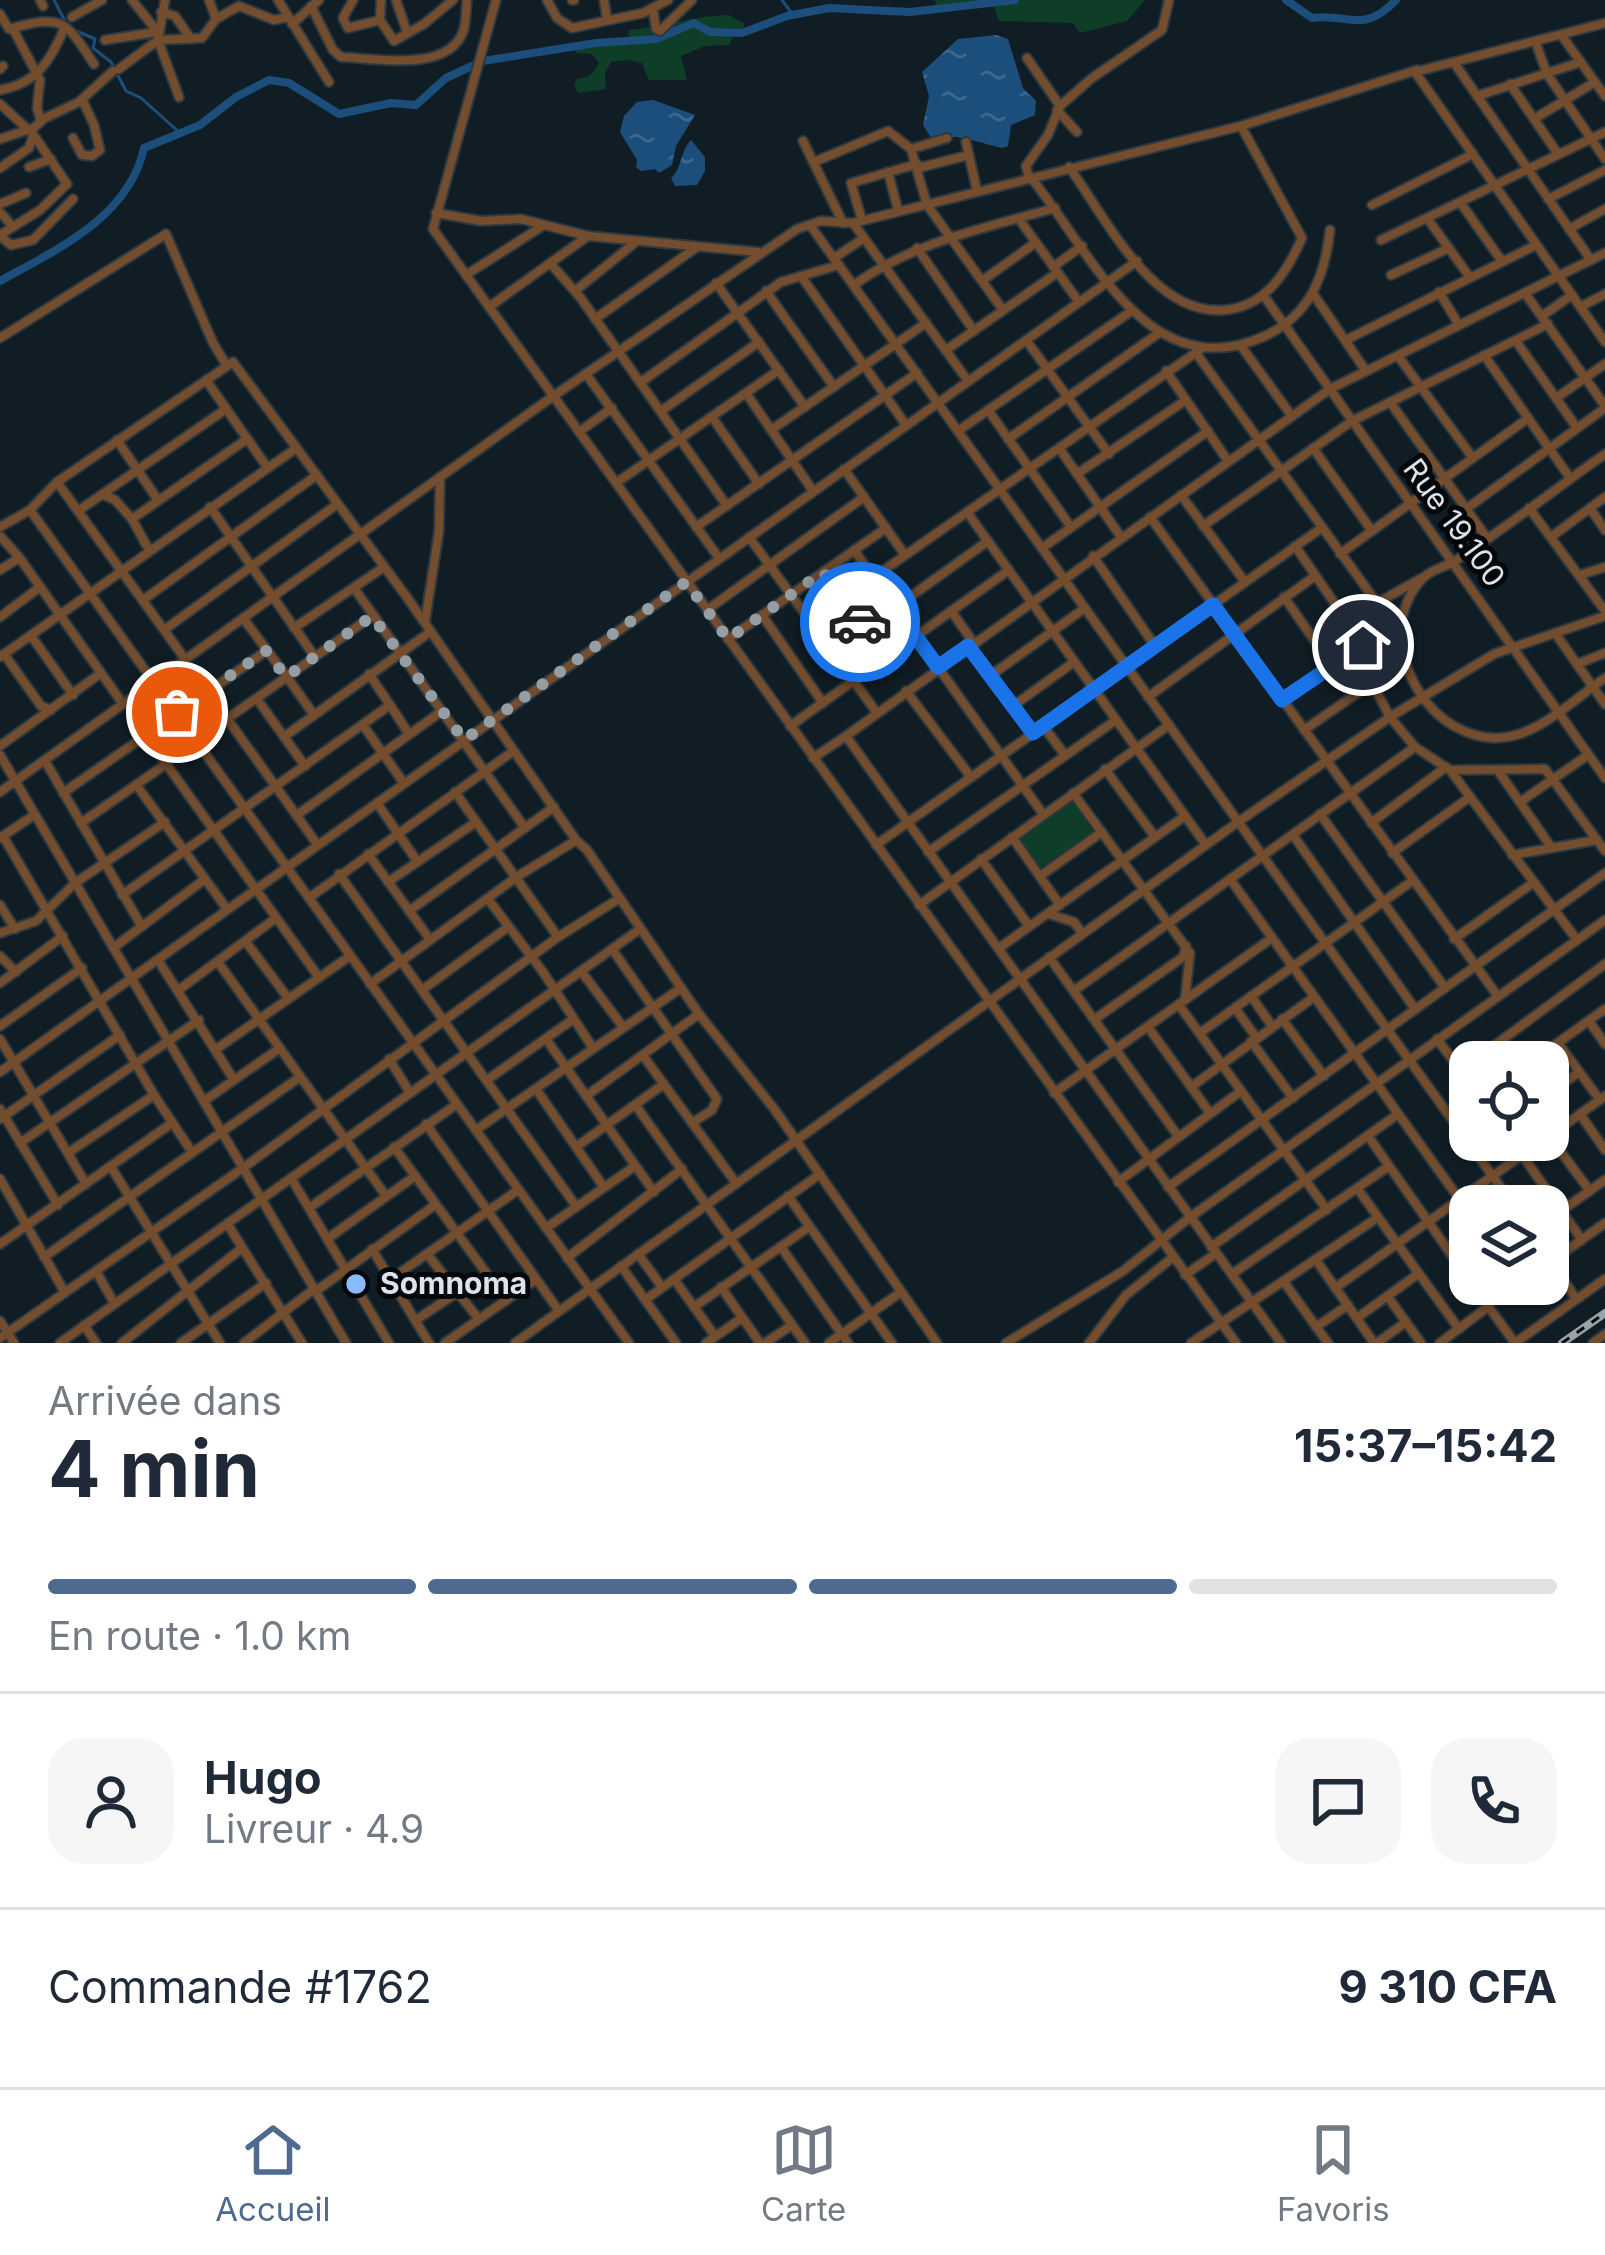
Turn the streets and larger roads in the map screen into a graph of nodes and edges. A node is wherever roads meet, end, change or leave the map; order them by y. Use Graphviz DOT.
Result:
graph roads {
  1 [pos="101,0"];
  2 [pos="132,0"];
  3 [pos="165,0"];
  4 [pos="208,0"];
  5 [pos="278,0"];
  6 [pos="353,0"];
  7 [pos="381,0"];
  8 [pos="396,0"];
  9 [pos="453,0"];
  10 [pos="467,0"];
  11 [pos="496,0"];
  12 [pos="547,0"];
  13 [pos="604,0"];
  14 [pos="668,0"];
  15 [pos="692,0"];
  16 [pos="1169,0"];
  17 [pos="261,2"];
  18 [pos="314,3"];
  19 [pos="651,7"];
  20 [pos="161,12"];
  21 [pos="0,14"];
  22 [pos="263,14"];
  23 [pos="72,17"];
  24 [pos="216,19"];
  25 [pos="607,19"];
  26 [pos="290,20"];
  27 [pos="380,20"];
  28 [pos="1604,24"];
  29 [pos="13,29"];
  30 [pos="64,29"];
  31 [pos="407,32"];
  32 [pos="157,34"];
  33 [pos="1562,36"];
  34 [pos="191,39"];
  35 [pos="105,40"];
  36 [pos="1536,43"];
  37 [pos="1027,58"];
  38 [pos="1581,62"];
  39 [pos="94,64"];
  40 [pos="1455,64"];
  41 [pos="1417,70"];
  42 [pos="1547,74"];
  43 [pos="41,77"];
  44 [pos="329,82"];
  45 [pos="1595,82"];
  46 [pos="1510,84"];
  47 [pos="0,90"];
  48 [pos="1477,96"];
  49 [pos="1605,96"];
  50 [pos="179,97"];
  51 [pos="82,99"];
  52 [pos="1565,99"];
  53 [pos="0,104"];
  54 [pos="1059,108"];
  55 [pos="12,116"];
  56 [pos="1534,119"];
  57 [pos="40,121"];
  58 [pos="1241,126"];
  59 [pos="31,132"];
  60 [pos="1076,132"];
  61 [pos="1605,132"];
  62 [pos="3,138"];
  63 [pos="73,138"];
  64 [pos="946,138"];
  65 [pos="1591,138"];
  66 [pos="803,141"];
  67 [pos="966,142"];
  68 [pos="911,149"];
  69 [pos="968,154"];
  70 [pos="1472,154"];
  71 [pos="1558,154"];
  72 [pos="51,159"];
  73 [pos="1605,159"];
  74 [pos="814,162"];
  75 [pos="918,166"];
  76 [pos="29,167"];
  77 [pos="1070,167"];
  78 [pos="0,168"];
  79 [pos="1527,170"];
  80 [pos="1605,170"];
  81 [pos="888,172"];
  82 [pos="1031,176"];
  83 [pos="1494,186"];
  84 [pos="976,191"];
  85 [pos="26,193"];
  86 [pos="74,199"];
  87 [pos="1548,199"];
  88 [pos="1460,202"];
  89 [pos="927,205"];
  90 [pos="1372,205"];
  91 [pos="0,208"];
  92 [pos="1055,208"];
  93 [pos="1605,209"];
  94 [pos="898,210"];
  95 [pos="436,213"];
  96 [pos="1427,218"];
  97 [pos="1019,219"];
  98 [pos="853,222"];
  99 [pos="810,225"];
  100 [pos="541,226"];
  101 [pos="13,227"];
  102 [pos="1569,229"];
  103 [pos="1330,230"];
  104 [pos="0,235"];
  105 [pos="588,236"];
  106 [pos="864,238"];
  107 [pos="951,239"];
  108 [pos="1381,240"];
  109 [pos="637,241"];
  110 [pos="1035,243"];
  111 [pos="1536,245"];
  112 [pos="1082,246"];
  113 [pos="697,247"];
  114 [pos="916,248"];
  115 [pos="1449,248"];
  116 [pos="760,252"];
  117 [pos="1605,253"];
  118 [pos="1501,260"];
  119 [pos="1591,260"];
  120 [pos="837,261"];
  121 [pos="1137,261"];
  122 [pos="550,263"];
  123 [pos="883,264"];
  124 [pos="1055,270"];
  125 [pos="466,275"];
  126 [pos="1391,275"];
  127 [pos="801,276"];
  128 [pos="1469,276"];
  129 [pos="1558,276"];
  130 [pos="982,281"];
  131 [pos="1108,281"];
  132 [pos="716,283"];
  133 [pos="854,285"];
  134 [pos="575,291"];
  135 [pos="766,291"];
  136 [pos="1439,292"];
  137 [pos="1525,293"];
  138 [pos="1605,294"];
  139 [pos="1314,295"];
  140 [pos="1572,295"];
  141 [pos="1264,296"];
  142 [pos="1078,302"];
  143 [pos="489,307"];
  144 [pos="1580,307"];
  145 [pos="1004,310"];
  146 [pos="738,312"];
  147 [pos="1130,312"];
  148 [pos="596,319"];
  149 [pos="1545,320"];
  150 [pos="926,323"];
  151 [pos="1459,325"];
  152 [pos="1284,326"];
  153 [pos="974,331"];
  154 [pos="1160,332"];
  155 [pos="0,338"];
  156 [pos="1026,340"];
  157 [pos="1346,340"];
  158 [pos="1516,341"];
  159 [pos="759,342"];
  160 [pos="1605,342"];
  161 [pos="896,344"];
  162 [pos="1241,346"];
  163 [pos="946,350"];
  164 [pos="619,351"];
  165 [pos="1199,351"];
  166 [pos="1398,356"];
  167 [pos="1484,356"];
  168 [pos="1605,364"];
  169 [pos="864,365"];
  170 [pos="226,366"];
  171 [pos="1047,368"];
  172 [pos="779,370"];
  173 [pos="1166,371"];
  174 [pos="1366,371"];
  175 [pos="917,373"];
  176 [pos="586,374"];
  177 [pos="1585,378"];
  178 [pos="206,380"];
  179 [pos="968,381"];
  180 [pos="641,382"];
  181 [pos="834,387"];
  182 [pos="1420,388"];
  183 [pos="1330,389"];
  184 [pos="746,393"];
  185 [pos="886,395"];
  186 [pos="552,397"];
  187 [pos="1067,398"];
  188 [pos="1556,398"];
  189 [pos="1186,400"];
  190 [pos="1390,402"];
  191 [pos="938,403"];
  192 [pos="805,407"];
  193 [pos="1605,407"];
  194 [pos="612,408"];
  195 [pos="226,409"];
  196 [pos="988,410"];
  197 [pos="661,411"];
  198 [pos="1291,416"];
  199 [pos="712,417"];
  200 [pos="1527,419"];
  201 [pos="1352,421"];
  202 [pos="906,425"];
  203 [pos="1089,427"];
  204 [pos="1577,428"];
  205 [pos="771,430"];
  206 [pos="958,431"];
  207 [pos="1208,431"];
  208 [pos="578,432"];
  209 [pos="247,439"];
  210 [pos="680,439"];
  211 [pos="1008,439"];
  212 [pos="117,440"];
  213 [pos="1257,440"];
  214 [pos="1059,448"];
  215 [pos="1312,448"];
  216 [pos="1548,448"];
  217 [pos="295,449"];
  218 [pos="1109,454"];
  219 [pos="1605,454"];
  220 [pos="1473,458"];
  221 [pos="649,460"];
  222 [pos="792,460"];
  223 [pos="1228,461"];
  224 [pos="267,466"];
  225 [pos="1029,468"];
  226 [pos="844,469"];
  227 [pos="1279,470"];
  228 [pos="138,473"];
  229 [pos="1078,474"];
  230 [pos="317,476"];
  231 [pos="440,477"];
  232 [pos="1444,478"];
  233 [pos="1570,478"];
  234 [pos="57,482"];
  235 [pos="616,484"];
  236 [pos="759,484"];
  237 [pos="999,489"];
  238 [pos="814,491"];
  239 [pos="104,495"];
  240 [pos="1181,495"];
  241 [pos="864,497"];
  242 [pos="1605,497"];
  243 [pos="158,500"];
  244 [pos="336,505"];
  245 [pos="1409,505"];
  246 [pos="727,506"];
  247 [pos="210,507"];
  248 [pos="1100,507"];
  249 [pos="1529,508"];
  250 [pos="1590,508"];
  251 [pos="1466,509"];
  252 [pos="30,510"];
  253 [pos="79,512"];
  254 [pos="967,512"];
  255 [pos="1150,517"];
  256 [pos="132,519"];
  257 [pos="0,526"];
  258 [pos="1203,526"];
  259 [pos="696,527"];
  260 [pos="1071,527"];
  261 [pos="886,528"];
  262 [pos="1320,529"];
  263 [pos="1605,530"];
  264 [pos="1372,531"];
  265 [pos="0,536"];
  266 [pos="358,536"];
  267 [pos="230,537"];
  268 [pos="749,537"];
  269 [pos="1121,537"];
  270 [pos="1551,537"];
  271 [pos="1487,538"];
  272 [pos="988,541"];
  273 [pos="1295,546"];
  274 [pos="1042,548"];
  275 [pos="148,550"];
  276 [pos="854,550"];
  277 [pos="1340,554"];
  278 [pos="905,555"];
  279 [pos="1094,556"];
  280 [pos="20,557"];
  281 [pos="719,558"];
  282 [pos="1453,562"];
  283 [pos="770,565"];
  284 [pos="250,567"];
  285 [pos="384,567"];
  286 [pos="1605,567"];
  287 [pos="120,569"];
  288 [pos="0,570"];
  289 [pos="1009,570"];
  290 [pos="823,572"];
  291 [pos="1580,575"];
  292 [pos="1315,576"];
  293 [pos="874,577"];
  294 [pos="1424,577"];
  295 [pos="1063,578"];
  296 [pos="686,582"];
  297 [pos="1245,582"];
  298 [pos="40,587"];
  299 [pos="355,588"];
  300 [pos="91,592"];
  301 [pos="791,595"];
  302 [pos="1284,597"];
  303 [pos="271,598"];
  304 [pos="142,600"];
  305 [pos="1031,601"];
  306 [pos="1377,603"];
  307 [pos="1213,605"];
  308 [pos="896,607"];
  309 [pos="1084,608"];
  310 [pos="707,610"];
  311 [pos="952,612"];
  312 [pos="1605,613"];
  313 [pos="762,615"];
  314 [pos="59,616"];
  315 [pos="372,616"];
  316 [pos="0,617"];
  317 [pos="243,618"];
  318 [pos="294,628"];
  319 [pos="427,628"];
  320 [pos="164,630"];
  321 [pos="1052,631"];
  322 [pos="1402,632"];
  323 [pos="1555,633"];
  324 [pos="1235,634"];
  325 [pos="32,637"];
  326 [pos="916,637"];
  327 [pos="1363,638"];
  328 [pos="728,639"];
  329 [pos="970,644"];
  330 [pos="1155,646"];
  331 [pos="1512,646"];
  332 [pos="266,651"];
  333 [pos="400,652"];
  334 [pos="1605,653"];
  335 [pos="2,655"];
  336 [pos="315,656"];
  337 [pos="886,658"];
  338 [pos="185,659"];
  339 [pos="1074,662"];
  340 [pos="1331,664"];
  341 [pos="1577,664"];
  342 [pos="938,667"];
  343 [pos="1126,667"];
  344 [pos="101,673"];
  345 [pos="369,674"];
  346 [pos="990,676"];
  347 [pos="286,677"];
  348 [pos="1605,678"];
  349 [pos="155,681"];
  350 [pos="854,681"];
  351 [pos="1372,683"];
  352 [pos="1593,686"];
  353 [pos="1094,689"];
  354 [pos="907,691"];
  355 [pos="208,692"];
  356 [pos="73,695"];
  357 [pos="1148,697"];
  358 [pos="1422,698"];
  359 [pos="257,699"];
  360 [pos="1282,700"];
  361 [pos="823,703"];
  362 [pos="123,704"];
  363 [pos="1605,704"];
  364 [pos="390,705"];
  365 [pos="1013,706"];
  366 [pos="51,710"];
  367 [pos="1558,710"];
  368 [pos="442,711"];
  369 [pos="177,712"];
  370 [pos="877,713"];
  371 [pos="314,715"];
  372 [pos="1390,717"];
  373 [pos="228,718"];
  374 [pos="490,720"];
  375 [pos="1116,720"];
  376 [pos="363,725"];
  377 [pos="1169,725"];
  378 [pos="790,726"];
  379 [pos="1043,726"];
  380 [pos="1304,730"];
  381 [pos="1033,733"];
  382 [pos="409,734"];
  383 [pos="285,736"];
  384 [pos="846,736"];
  385 [pos="147,737"];
  386 [pos="464,740"];
  387 [pos="0,746"];
  388 [pos="1414,747"];
  389 [pos="1136,748"];
  390 [pos="512,752"];
  391 [pos="383,753"];
  392 [pos="1588,754"];
  393 [pos="0,755"];
  394 [pos="1065,755"];
  395 [pos="1000,756"];
  396 [pos="813,758"];
  397 [pos="45,761"];
  398 [pos="1326,761"];
  399 [pos="166,764"];
  400 [pos="305,766"];
  401 [pos="1448,768"];
  402 [pos="1105,770"];
  403 [pos="484,772"];
  404 [pos="1498,772"];
  405 [pos="971,777"];
  406 [pos="1605,778"];
  407 [pos="1556,779"];
  408 [pos="16,782"];
  409 [pos="403,782"];
  410 [pos="1022,785"];
  411 [pos="137,786"];
  412 [pos="276,786"];
  413 [pos="0,792"];
  414 [pos="455,792"];
  415 [pos="63,793"];
  416 [pos="1073,793"];
  417 [pos="1349,794"];
  418 [pos="1470,797"];
  419 [pos="1520,802"];
  420 [pos="376,803"];
  421 [pos="554,807"];
  422 [pos="245,808"];
  423 [pos="297,814"];
  424 [pos="1043,814"];
  425 [pos="1320,814"];
  426 [pos="34,815"];
  427 [pos="1185,816"];
  428 [pos="476,821"];
  429 [pos="165,822"];
  430 [pos="908,822"];
  431 [pos="1238,822"];
  432 [pos="1370,823"];
  433 [pos="81,824"];
  434 [pos="525,828"];
  435 [pos="214,831"];
  436 [pos="398,832"];
  437 [pos="1102,832"];
  438 [pos="1293,835"];
  439 [pos="1,837"];
  440 [pos="1012,837"];
  441 [pos="1155,837"];
  442 [pos="575,840"];
  443 [pos="1597,840"];
  444 [pos="317,844"];
  445 [pos="876,845"];
  446 [pos="1206,845"];
  447 [pos="1552,847"];
  448 [pos="496,849"];
  449 [pos="185,851"];
  450 [pos="1605,851"];
  451 [pos="928,852"];
  452 [pos="1392,853"];
  453 [pos="368,854"];
  454 [pos="1512,855"];
  455 [pos="1262,856"];
  456 [pos="982,859"];
  457 [pos="1122,859"];
  458 [pos="417,860"];
  459 [pos="105,864"];
  460 [pos="286,866"];
  461 [pos="1605,873"];
  462 [pos="339,874"];
  463 [pos="518,876"];
  464 [pos="1040,876"];
  465 [pos="1230,879"];
  466 [pos="205,880"];
  467 [pos="1412,881"];
  468 [pos="388,882"];
  469 [pos="948,882"];
  470 [pos="75,883"];
  471 [pos="1533,883"];
  472 [pos="256,889"];
  473 [pos="1144,890"];
  474 [pos="122,895"];
  475 [pos="309,898"];
  476 [pos="620,898"];
  477 [pos="488,899"];
  478 [pos="1383,902"];
  479 [pos="0,904"];
  480 [pos="919,905"];
  481 [pos="1060,905"];
  482 [pos="46,908"];
  483 [pos="227,909"];
  484 [pos="1554,910"];
  485 [pos="409,911"];
  486 [pos="1047,914"];
  487 [pos="276,918"];
  488 [pos="1605,920"];
  489 [pos="1355,922"];
  490 [pos="1168,924"];
  491 [pos="141,925"];
  492 [pos="508,927"];
  493 [pos="1030,927"];
  494 [pos="640,928"];
  495 [pos="15,929"];
  496 [pos="0,933"];
  497 [pos="1082,933"];
  498 [pos="62,936"];
  499 [pos="558,937"];
  500 [pos="429,938"];
  501 [pos="1272,938"];
  502 [pos="1454,939"];
  503 [pos="1577,940"];
  504 [pos="246,941"];
  505 [pos="1324,944"];
  506 [pos="1186,946"];
  507 [pos="113,948"];
  508 [pos="999,948"];
  509 [pos="613,949"];
  510 [pos="0,956"];
  511 [pos="350,956"];
  512 [pos="530,957"];
  513 [pos="1049,957"];
  514 [pos="158,959"];
  515 [pos="402,961"];
  516 [pos="218,962"];
  517 [pos="1605,964"];
  518 [pos="1292,967"];
  519 [pos="82,968"];
  520 [pos="1475,968"];
  521 [pos="581,970"];
  522 [pos="16,972"];
  523 [pos="318,976"];
  524 [pos="131,978"];
  525 [pos="1020,978"];
  526 [pos="0,983"];
  527 [pos="370,984"];
  528 [pos="680,988"];
  529 [pos="1445,988"];
  530 [pos="180,989"];
  531 [pos="422,990"];
  532 [pos="1075,990"];
  533 [pos="553,992"];
  534 [pos="1497,995"];
  535 [pos="1251,996"];
  536 [pos="1314,997"];
  537 [pos="288,998"];
  538 [pos="101,1000"];
  539 [pos="988,1001"];
  540 [pos="1182,1002"];
  541 [pos="651,1007"];
  542 [pos="1235,1008"];
  543 [pos="1415,1009"];
  544 [pos="1605,1009"];
  545 [pos="699,1014"];
  546 [pos="258,1018"];
  547 [pos="1095,1019"];
  548 [pos="1282,1019"];
  549 [pos="199,1020"];
  550 [pos="572,1020"];
  551 [pos="444,1021"];
  552 [pos="1589,1021"];
  553 [pos="0,1026"];
  554 [pos="1272,1026"];
  555 [pos="623,1027"];
  556 [pos="1148,1027"];
  557 [pos="1388,1030"];
  558 [pos="1199,1034"];
  559 [pos="120,1035"];
  560 [pos="674,1036"];
  561 [pos="0,1039"];
  562 [pos="546,1039"];
  563 [pos="1254,1039"];
  564 [pos="1437,1039"];
  565 [pos="167,1040"];
  566 [pos="1501,1041"];
  567 [pos="1561,1041"];
  568 [pos="412,1043"];
  569 [pos="1605,1044"];
  570 [pos="280,1048"];
  571 [pos="592,1048"];
  572 [pos="215,1049"];
  573 [pos="1117,1049"];
  574 [pos="467,1053"];
  575 [pos="1355,1054"];
  576 [pos="1449,1054"];
  577 [pos="644,1057"];
  578 [pos="1569,1058"];
  579 [pos="389,1059"];
  580 [pos="1409,1060"];
  581 [pos="14,1062"];
  582 [pos="136,1062"];
  583 [pos="1221,1063"];
  584 [pos="566,1068"];
  585 [pos="1085,1070"];
  586 [pos="0,1072"];
  587 [pos="1579,1072"];
  588 [pos="435,1074"];
  589 [pos="1324,1076"];
  590 [pos="300,1077"];
  591 [pos="1569,1079"];
  592 [pos="234,1080"];
  593 [pos="487,1080"];
  594 [pos="1376,1083"];
  595 [pos="664,1084"];
  596 [pos="1191,1087"];
  597 [pos="536,1089"];
  598 [pos="410,1091"];
  599 [pos="1240,1091"];
  600 [pos="1054,1093"];
  601 [pos="33,1094"];
  602 [pos="154,1095"];
  603 [pos="586,1096"];
  604 [pos="1292,1098"];
  605 [pos="1602,1098"];
  606 [pos="204,1101"];
  607 [pos="457,1104"];
  608 [pos="636,1106"];
  609 [pos="322,1108"];
  610 [pos="508,1108"];
  611 [pos="1210,1113"];
  612 [pos="2,1114"];
  613 [pos="1398,1114"];
  614 [pos="1580,1114"];
  615 [pos="1449,1116"];
  616 [pos="1262,1120"];
  617 [pos="1569,1122"];
  618 [pos="172,1123"];
  619 [pos="50,1124"];
  620 [pos="426,1124"];
  621 [pos="692,1124"];
  622 [pos="607,1125"];
  623 [pos="476,1130"];
  624 [pos="222,1132"];
  625 [pos="1178,1136"];
  626 [pos="1368,1136"];
  627 [pos="345,1137"];
  628 [pos="797,1141"];
  629 [pos="20,1143"];
  630 [pos="394,1147"];
  631 [pos="576,1147"];
  632 [pos="1605,1150"];
  633 [pos="1283,1151"];
  634 [pos="192,1152"];
  635 [pos="68,1154"];
  636 [pos="1147,1158"];
  637 [pos="1481,1161"];
  638 [pos="1513,1161"];
  639 [pos="1566,1161"];
  640 [pos="366,1166"];
  641 [pos="635,1166"];
  642 [pos="1389,1166"];
  643 [pos="111,1167"];
  644 [pos="243,1168"];
  645 [pos="682,1169"];
  646 [pos="820,1174"];
  647 [pos="415,1176"];
  648 [pos="1492,1176"];
  649 [pos="291,1178"];
  650 [pos="0,1179"];
  651 [pos="1305,1180"];
  652 [pos="1605,1180"];
  653 [pos="1118,1181"];
  654 [pos="736,1183"];
  655 [pos="86,1184"];
  656 [pos="1480,1185"];
  657 [pos="1499,1185"];
  658 [pos="603,1186"];
  659 [pos="1449,1186"];
  660 [pos="1168,1187"];
  661 [pos="1357,1188"];
  662 [pos="518,1190"];
  663 [pos="1590,1191"];
  664 [pos="654,1192"];
  665 [pos="386,1196"];
  666 [pos="788,1196"];
  667 [pos="132,1197"];
  668 [pos="261,1198"];
  669 [pos="708,1204"];
  670 [pos="58,1205"];
  671 [pos="435,1205"];
  672 [pos="1569,1205"];
  673 [pos="576,1206"];
  674 [pos="1449,1207"];
  675 [pos="309,1208"];
  676 [pos="1327,1210"];
  677 [pos="486,1212"];
  678 [pos="1189,1218"];
  679 [pos="1378,1218"];
  680 [pos="1428,1222"];
  681 [pos="1569,1222"];
  682 [pos="1605,1222"];
  683 [pos="228,1225"];
  684 [pos="28,1226"];
  685 [pos="809,1227"];
  686 [pos="546,1228"];
  687 [pos="153,1230"];
  688 [pos="456,1233"];
  689 [pos="730,1237"];
  690 [pos="327,1239"];
  691 [pos="1159,1240"];
  692 [pos="1582,1240"];
  693 [pos="0,1244"];
  694 [pos="1397,1245"];
  695 [pos="781,1247"];
  696 [pos="1569,1247"];
  697 [pos="242,1248"];
  698 [pos="372,1250"];
  699 [pos="1213,1250"];
  700 [pos="1449,1252"];
  701 [pos="427,1254"];
  702 [pos="638,1254"];
  703 [pos="44,1257"];
  704 [pos="568,1258"];
  705 [pos="1172,1258"];
  706 [pos="1316,1260"];
  707 [pos="172,1263"];
  708 [pos="621,1266"];
  709 [pos="751,1266"];
  710 [pos="345,1270"];
  711 [pos="96,1271"];
  712 [pos="1232,1274"];
  713 [pos="1418,1274"];
  714 [pos="1185,1275"];
  715 [pos="391,1279"];
  716 [pos="674,1279"];
  717 [pos="1605,1279"];
  718 [pos="535,1280"];
  719 [pos="1284,1282"];
  720 [pos="266,1283"];
  721 [pos="662,1287"];
  722 [pos="721,1287"];
  723 [pos="1335,1288"];
  724 [pos="1569,1288"];
  725 [pos="190,1290"];
  726 [pos="315,1290"];
  727 [pos="589,1290"];
  728 [pos="64,1291"];
  729 [pos="458,1292"];
  730 [pos="902,1292"];
  731 [pos="1388,1297"];
  732 [pos="1576,1299"];
  733 [pos="506,1300"];
  734 [pos="645,1300"];
  735 [pos="1252,1303"];
  736 [pos="114,1304"];
  737 [pos="1348,1305"];
  738 [pos="694,1306"];
  739 [pos="1489,1306"];
  740 [pos="559,1311"];
  741 [pos="871,1313"];
  742 [pos="284,1314"];
  743 [pos="478,1318"];
  744 [pos="742,1318"];
  745 [pos="1357,1318"];
  746 [pos="416,1320"];
  747 [pos="0,1321"];
  748 [pos="1406,1322"];
  749 [pos="209,1323"];
  750 [pos="1222,1324"];
  751 [pos="84,1325"];
  752 [pos="792,1325"];
  753 [pos="1316,1327"];
  754 [pos="1459,1329"];
  755 [pos="530,1332"];
  756 [pos="1531,1332"];
  757 [pos="1605,1334"];
  758 [pos="4,1335"];
  759 [pos="715,1336"];
  760 [pos="257,1339"];
  761 [pos="845,1339"];
  762 [pos="14,1343"];
  763 [pos="60,1343"];
  764 [pos="96,1343"];
  765 [pos="122,1343"];
  766 [pos="181,1343"];
  767 [pos="220,1343"];
  768 [pos="244,1343"];
  769 [pos="302,1343"];
  770 [pos="346,1343"];
  771 [pos="389,1343"];
  772 [pos="429,1343"];
  773 [pos="445,1343"];
  774 [pos="515,1343"];
  775 [pos="538,1343"];
  776 [pos="628,1343"];
  777 [pos="676,1343"];
  778 [pos="706,1343"];
  779 [pos="763,1343"];
  780 [pos="805,1343"];
  781 [pos="829,1343"];
  782 [pos="892,1343"];
  783 [pos="937,1343"];
  784 [pos="1006,1343"];
  785 [pos="1089,1343"];
  786 [pos="1191,1343"];
  787 [pos="1236,1343"];
  788 [pos="1281,1343"];
  789 [pos="1328,1343"];
  790 [pos="1375,1343"];
  791 [pos="1421,1343"];
  792 [pos="1440,1343"];
  793 [pos="1515,1343"];
  794 [pos="1537,1343"];
  795 [pos="1593,1343"];
  1 -- 23 [label="street"];
  2 -- 32 [label="street"];
  3 -- 20 [label="street"];
  4 -- 24 [label="street"];
  5 -- 26 [label="street"];
  6 -- 27 [label="street"];
  7 -- 27 [label="street"];
  8 -- 31 [label="street"];
  9 -- 31 [label="street"];
  10 -- 18 [label="street"];
  11 -- 95 [label="street"];
  12 -- 25 [label="street"];
  13 -- 25 [label="street"];
  14 -- 19 [label="street"];
  15 -- 19 [label="street"];
  16 -- 54 [label="street"];
  17 -- 22 [label="street"];
  18 -- 26 [label="street"];
  19 -- 25 [label="street"];
  20 -- 32 [label="street"];
  20 -- 34 [label="street"];
  21 -- 29 [label="street"];
  22 -- 24 [label="street"];
  22 -- 26 [label="street"];
  24 -- 34 [label="street"];
  26 -- 44 [label="street"];
  27 -- 31 [label="street"];
  28 -- 33 [label="street"];
  29 -- 30 [label="street"];
  29 -- 43 [label="street"];
  30 -- 39 [label="street"];
  30 -- 43 [label="street"];
  32 -- 34 [label="street"];
  32 -- 35 [label="street"];
  32 -- 50 [label="street"];
  32 -- 51 [label="street"];
  33 -- 36 [label="street"];
  33 -- 38 [label="street"];
  36 -- 40 [label="street"];
  36 -- 42 [label="street"];
  37 -- 54 [label="street"];
  38 -- 42 [label="street"];
  38 -- 45 [label="street"];
  40 -- 41 [label="street"];
  40 -- 48 [label="street"];
  41 -- 58 [label="street"];
  41 -- 70 [label="street"];
  42 -- 46 [label="street"];
  42 -- 52 [label="street"];
  43 -- 47 [label="street"];
  43 -- 57 [label="street"];
  45 -- 49 [label="street"];
  45 -- 52 [label="street"];
  46 -- 48 [label="street"];
  46 -- 56 [label="street"];
  48 -- 79 [label="street"];
  51 -- 57 [label="street"];
  51 -- 63 [label="street"];
  52 -- 56 [label="street"];
  52 -- 65 [label="street"];
  53 -- 55 [label="street"];
  54 -- 60 [label="street"];
  54 -- 82 [label="street"];
  55 -- 59 [label="street"];
  55 -- 62 [label="street"];
  56 -- 71 [label="street"];
  57 -- 59 [label="street"];
  58 -- 77 [label="street"];
  58 -- 141 [label="street"];
  59 -- 62 [label="street"];
  59 -- 72 [label="street"];
  59 -- 78 [label="street"];
  61 -- 65 [label="street"];
  64 -- 68 [label="street"];
  65 -- 71 [label="street"];
  65 -- 73 [label="street"];
  66 -- 74 [label="street"];
  67 -- 69 [label="street"];
  68 -- 74 [label="street"];
  68 -- 75 [label="street"];
  69 -- 75 [label="street"];
  69 -- 84 [label="street"];
  70 -- 83 [label="street"];
  70 -- 90 [label="street"];
  71 -- 79 [label="street"];
  72 -- 76 [label="street"];
  72 -- 101 [label="street"];
  74 -- 98 [label="street"];
  75 -- 81 [label="street"];
  75 -- 89 [label="street"];
  77 -- 82 [label="street"];
  77 -- 121 [label="street"];
  79 -- 83 [label="street"];
  79 -- 87 [label="street"];
  80 -- 87 [label="street"];
  81 -- 94 [label="street"];
  81 -- 98 [label="street"];
  82 -- 84 [label="street"];
  82 -- 92 [label="street"];
  83 -- 88 [label="street"];
  83 -- 111 [label="street"];
  84 -- 89 [label="street"];
  85 -- 91 [label="street"];
  86 -- 104 [label="street"];
  87 -- 102 [label="street"];
  88 -- 96 [label="street"];
  88 -- 118 [label="street"];
  89 -- 94 [label="street"];
  89 -- 107 [label="street"];
  91 -- 101 [label="street"];
  92 -- 97 [label="street"];
  92 -- 112 [label="street"];
  93 -- 102 [label="street"];
  94 -- 98 [label="street"];
  95 -- 100 [label="street"];
  95 -- 125 [label="street"];
  96 -- 108 [label="street"];
  96 -- 115 [label="street"];
  97 -- 107 [label="street"];
  97 -- 110 [label="street"];
  98 -- 99 [label="street"];
  98 -- 106 [label="street"];
  99 -- 116 [label="street"];
  99 -- 120 [label="street"];
  100 -- 105 [label="street"];
  100 -- 125 [label="street"];
  101 -- 104 [label="street"];
  102 -- 119 [label="street"];
  103 -- 139 [label="street"];
  105 -- 109 [label="street"];
  105 -- 122 [label="street"];
  106 -- 120 [label="street"];
  106 -- 123 [label="street"];
  107 -- 114 [label="street"];
  107 -- 130 [label="street"];
  109 -- 113 [label="street"];
  109 -- 134 [label="street"];
  110 -- 124 [label="street"];
  110 -- 130 [label="street"];
  111 -- 118 [label="street"];
  111 -- 129 [label="street"];
  112 -- 124 [label="street"];
  112 -- 131 [label="street"];
  113 -- 116 [label="street"];
  113 -- 148 [label="street"];
  114 -- 123 [label="street"];
  114 -- 153 [label="street"];
  115 -- 126 [label="street"];
  115 -- 128 [label="street"];
  116 -- 132 [label="street"];
  117 -- 119 [label="street"];
  118 -- 128 [label="street"];
  119 -- 129 [label="street"];
  120 -- 127 [label="street"];
  120 -- 133 [label="street"];
  121 -- 131 [label="street"];
  121 -- 141 [label="street"];
  122 -- 134 [label="street"];
  122 -- 143 [label="street"];
  123 -- 133 [label="street"];
  123 -- 150 [label="street"];
  124 -- 142 [label="street"];
  124 -- 145 [label="street"];
  125 -- 143 [label="street"];
  127 -- 135 [label="street"];
  127 -- 169 [label="street"];
  128 -- 136 [label="street"];
  129 -- 137 [label="street"];
  129 -- 140 [label="street"];
  130 -- 145 [label="street"];
  131 -- 142 [label="street"];
  131 -- 147 [label="street"];
  132 -- 146 [label="street"];
  132 -- 164 [label="street"];
  133 -- 161 [label="street"];
  134 -- 148 [label="street"];
  135 -- 146 [label="street"];
  135 -- 181 [label="street"];
  136 -- 151 [label="street"];
  136 -- 157 [label="street"];
  137 -- 149 [label="street"];
  137 -- 151 [label="street"];
  138 -- 144 [label="street"];
  139 -- 152 [label="street"];
  139 -- 157 [label="street"];
  140 -- 144 [label="street"];
  140 -- 149 [label="street"];
  141 -- 152 [label="street, Rue 19.100"];
  142 -- 156 [label="street"];
  143 -- 186 [label="street"];
  144 -- 160 [label="street"];
  145 -- 153 [label="street"];
  146 -- 159 [label="street"];
  146 -- 180 [label="street"];
  147 -- 154 [label="street"];
  147 -- 171 [label="street"];
  148 -- 164 [label="street"];
  149 -- 158 [label="street"];
  149 -- 177 [label="street"];
  150 -- 161 [label="street"];
  150 -- 163 [label="street"];
  151 -- 166 [label="street"];
  152 -- 162 [label="street"];
  152 -- 183 [label="street, Rue 19.100"];
  153 -- 163 [label="street"];
  154 -- 165 [label="street"];
  154 -- 187 [label="street"];
  155 -- 170 [label="street"];
  156 -- 171 [label="street"];
  156 -- 179 [label="street"];
  157 -- 174 [label="street"];
  158 -- 167 [label="street"];
  158 -- 188 [label="street"];
  159 -- 172 [label="street"];
  159 -- 197 [label="street"];
  161 -- 169 [label="street"];
  161 -- 175 [label="street"];
  162 -- 165 [label="street"];
  162 -- 198 [label="street"];
  163 -- 179 [label="street"];
  164 -- 176 [label="street"];
  164 -- 180 [label="street"];
  165 -- 173 [label="street"];
  165 -- 213 [label="street"];
  166 -- 174 [label="street"];
  166 -- 182 [label="street"];
  167 -- 182 [label="street"];
  167 -- 200 [label="street"];
  168 -- 177 [label="street"];
  169 -- 181 [label="street"];
  169 -- 185 [label="street"];
  170 -- 178 [label="street"];
  170 -- 217 [label="street"];
  171 -- 187 [label="street"];
  171 -- 196 [label="street"];
  172 -- 184 [label="street"];
  172 -- 192 [label="street"];
  173 -- 189 [label="street"];
  173 -- 203 [label="street"];
  174 -- 183 [label="street"];
  175 -- 185 [label="street"];
  175 -- 191 [label="street"];
  176 -- 186 [label="street"];
  176 -- 194 [label="street"];
  177 -- 188 [label="street"];
  177 -- 193 [label="street"];
  178 -- 195 [label="street"];
  178 -- 212 [label="street"];
  179 -- 191 [label="street"];
  180 -- 197 [label="street"];
  181 -- 192 [label="street"];
  182 -- 190 [label="street"];
  182 -- 220 [label="street"];
  183 -- 198 [label="street"];
  183 -- 201 [label="street, Rue 19.100"];
  184 -- 199 [label="street"];
  184 -- 205 [label="street"];
  185 -- 202 [label="street"];
  185 -- 222 [label="street"];
  186 -- 208 [label="street"];
  186 -- 231 [label="street"];
  187 -- 203 [label="street"];
  187 -- 211 [label="street"];
  188 -- 204 [label="street"];
  189 -- 207 [label="street"];
  189 -- 218 [label="street"];
  190 -- 201 [label="street"];
  190 -- 232 [label="street"];
  191 -- 202 [label="street"];
  191 -- 206 [label="street"];
  192 -- 205 [label="street"];
  193 -- 204 [label="street"];
  194 -- 208 [label="street"];
  194 -- 221 [label="street"];
  195 -- 209 [label="street"];
  195 -- 228 [label="street"];
  196 -- 206 [label="street"];
  196 -- 211 [label="street"];
  197 -- 210 [label="street"];
  198 -- 213 [label="street"];
  199 -- 210 [label="street"];
  199 -- 236 [label="street"];
  200 -- 216 [label="street"];
  200 -- 220 [label="street"];
  201 -- 215 [label="street"];
  201 -- 245 [label="street, Rue 19.100"];
  202 -- 226 [label="street"];
  203 -- 214 [label="street"];
  203 -- 218 [label="street"];
  204 -- 216 [label="street"];
  205 -- 222 [label="street"];
  206 -- 237 [label="street"];
  207 -- 223 [label="street"];
  207 -- 248 [label="street"];
  208 -- 235 [label="street"];
  209 -- 224 [label="street"];
  209 -- 243 [label="street"];
  210 -- 221 [label="street"];
  210 -- 246 [label="street"];
  211 -- 225 [label="street"];
  212 -- 228 [label="street"];
  212 -- 234 [label="street"];
  213 -- 223 [label="street"];
  213 -- 227 [label="street"];
  214 -- 225 [label="street"];
  214 -- 229 [label="street"];
  215 -- 227 [label="street"];
  215 -- 264 [label="street"];
  216 -- 233 [label="street"];
  216 -- 251 [label="street"];
  217 -- 224 [label="street"];
  217 -- 230 [label="street"];
  218 -- 229 [label="street"];
  219 -- 233 [label="street"];
  220 -- 232 [label="street"];
  221 -- 235 [label="street"];
  221 -- 259 [label="street"];
  222 -- 236 [label="street"];
  222 -- 238 [label="street"];
  223 -- 240 [label="street"];
  224 -- 247 [label="street"];
  225 -- 237 [label="street"];
  225 -- 260 [label="street"];
  226 -- 238 [label="street"];
  226 -- 241 [label="street"];
  227 -- 258 [label="street"];
  227 -- 262 [label="street"];
  228 -- 239 [label="street"];
  228 -- 243 [label="street"];
  229 -- 248 [label="street"];
  230 -- 244 [label="street"];
  230 -- 267 [label="street"];
  231 -- 266 [label="street"];
  231 -- 319 [label="street"];
  232 -- 245 [label="street"];
  232 -- 251 [label="street"];
  233 -- 249 [label="street"];
  234 -- 252 [label="street"];
  234 -- 253 [label="street"];
  235 -- 296 [label="street"];
  236 -- 246 [label="street"];
  237 -- 254 [label="street"];
  237 -- 274 [label="street"];
  238 -- 268 [label="street"];
  239 -- 253 [label="street"];
  239 -- 256 [label="street"];
  240 -- 255 [label="street"];
  240 -- 258 [label="street"];
  241 -- 261 [label="street"];
  241 -- 283 [label="street"];
  242 -- 250 [label="street"];
  243 -- 256 [label="street"];
  244 -- 266 [label="street"];
  244 -- 284 [label="street"];
  245 -- 264 [label="street"];
  245 -- 282 [label="street, Rue 19.100"];
  246 -- 259 [label="street"];
  247 -- 267 [label="street"];
  247 -- 275 [label="street"];
  248 -- 260 [label="street"];
  248 -- 269 [label="street"];
  249 -- 270 [label="street"];
  249 -- 271 [label="street"];
  250 -- 263 [label="street"];
  250 -- 270 [label="street"];
  251 -- 271 [label="street"];
  252 -- 257 [label="street"];
  252 -- 300 [label="street"];
  253 -- 287 [label="street"];
  254 -- 272 [label="street"];
  254 -- 278 [label="street"];
  255 -- 269 [label="street"];
  255 -- 307 [label="street"];
  256 -- 275 [label="street"];
  258 -- 297 [label="street"];
  259 -- 281 [label="street"];
  260 -- 274 [label="street"];
  261 -- 276 [label="street"];
  261 -- 278 [label="street"];
  262 -- 273 [label="street"];
  262 -- 277 [label="street"];
  264 -- 277 [label="street"];
  265 -- 280 [label="street"];
  266 -- 285 [label="street"];
  266 -- 303 [label="street"];
  267 -- 284 [label="street"];
  267 -- 304 [label="street"];
  268 -- 281 [label="street"];
  268 -- 283 [label="street"];
  269 -- 279 [label="street"];
  270 -- 291 [label="street"];
  271 -- 282 [label="street"];
  272 -- 289 [label="street"];
  272 -- 308 [label="street"];
  273 -- 292 [label="street"];
  273 -- 297 [label="street"];
  274 -- 295 [label="street"];
  275 -- 287 [label="street"];
  276 -- 290 [label="street"];
  276 -- 293 [label="street"];
  277 -- 306 [label="street"];
  278 -- 293 [label="street"];
  279 -- 295 [label="street"];
  279 -- 330 [label="street"];
  280 -- 288 [label="street"];
  280 -- 298 [label="street"];
  281 -- 296 [label="street"];
  282 -- 294 [label="street"];
  282 -- 331 [label="street, Rue 19.100"];
  283 -- 301 [label="street"];
  283 -- 310 [label="street"];
  284 -- 303 [label="street"];
  284 -- 320 [label="street"];
  285 -- 299 [label="street"];
  285 -- 319 [label="street"];
  286 -- 291 [label="street"];
  287 -- 300 [label="street"];
  287 -- 304 [label="street"];
  289 -- 305 [label="street"];
  289 -- 311 [label="street"];
  290 -- 301 [label="street"];
  290 -- 337 [label="street"];
  291 -- 312 [label="street"];
  292 -- 302 [label="street"];
  292 -- 327 [label="street"];
  293 -- 308 [label="street"];
  294 -- 306 [label="street"];
  294 -- 322 [label="street"];
  295 -- 305 [label="street"];
  295 -- 309 [label="street"];
  296 -- 310 [label="street"];
  296 -- 374 [label="street"];
  297 -- 307 [label="street"];
  298 -- 314 [label="street"];
  298 -- 316 [label="street"];
  299 -- 315 [label="street"];
  299 -- 318 [label="street"];
  300 -- 314 [label="street"];
  300 -- 349 [label="street"];
  301 -- 313 [label="street"];
  301 -- 350 [label="street"];
  302 -- 324 [label="street"];
  302 -- 340 [label="street"];
  303 -- 317 [label="street"];
  303 -- 318 [label="street"];
  304 -- 320 [label="street"];
  305 -- 321 [label="street"];
  305 -- 329 [label="street"];
  306 -- 327 [label="street"];
  307 -- 324 [label="street"];
  307 -- 330 [label="street"];
  308 -- 326 [label="street"];
  309 -- 321 [label="street"];
  309 -- 343 [label="street"];
  310 -- 328 [label="street"];
  311 -- 326 [label="street"];
  311 -- 329 [label="street"];
  312 -- 323 [label="street"];
  313 -- 328 [label="street"];
  313 -- 361 [label="street"];
  314 -- 325 [label="street"];
  314 -- 344 [label="street"];
  315 -- 333 [label="street"];
  315 -- 336 [label="street"];
  317 -- 332 [label="street"];
  317 -- 338 [label="street"];
  318 -- 336 [label="street"];
  319 -- 333 [label="street"];
  319 -- 374 [label="street"];
  320 -- 338 [label="street"];
  321 -- 339 [label="street"];
  321 -- 346 [label="street"];
  322 -- 327 [label="street"];
  322 -- 358 [label="street"];
  323 -- 331 [label="street"];
  323 -- 341 [label="street"];
  324 -- 357 [label="street"];
  324 -- 360 [label="street"];
  325 -- 335 [label="street"];
  325 -- 356 [label="street"];
  326 -- 337 [label="street"];
  326 -- 342 [label="street"];
  327 -- 340 [label="street"];
  327 -- 351 [label="street"];
  328 -- 378 [label="street"];
  329 -- 342 [label="street"];
  329 -- 346 [label="street"];
  330 -- 343 [label="street"];
  331 -- 358 [label="street"];
  331 -- 367 [label="street, Rue 19.100"];
  332 -- 347 [label="street"];
  332 -- 355 [label="street"];
  333 -- 345 [label="street"];
  333 -- 368 [label="street"];
  334 -- 341 [label="street"];
  335 -- 366 [label="street"];
  336 -- 347 [label="street"];
  337 -- 350 [label="street"];
  338 -- 349 [label="street"];
  339 -- 353 [label="street"];
  339 -- 365 [label="street"];
  340 -- 360 [label="street"];
  341 -- 352 [label="street"];
  342 -- 354 [label="street"];
  342 -- 395 [label="street"];
  343 -- 353 [label="street"];
  343 -- 357 [label="street"];
  344 -- 356 [label="street"];
  344 -- 362 [label="street"];
  345 -- 364 [label="street"];
  345 -- 371 [label="street"];
  346 -- 365 [label="street"];
  347 -- 359 [label="street"];
  347 -- 371 [label="street"];
  348 -- 352 [label="street"];
  349 -- 362 [label="street"];
  349 -- 369 [label="street"];
  350 -- 361 [label="street"];
  350 -- 370 [label="street"];
  351 -- 372 [label="street"];
  351 -- 380 [label="street"];
  352 -- 363 [label="street"];
  352 -- 367 [label="street"];
  353 -- 375 [label="street"];
  353 -- 379 [label="street"];
  354 -- 370 [label="street"];
  354 -- 405 [label="street"];
  355 -- 369 [label="street"];
  355 -- 373 [label="street"];
  356 -- 366 [label="street"];
  357 -- 377 [label="street"];
  358 -- 367 [label="street"];
  358 -- 372 [label="street"];
  359 -- 373 [label="street"];
  359 -- 383 [label="street"];
  360 -- 380 [label="street"];
  361 -- 378 [label="street"];
  362 -- 397 [label="street"];
  364 -- 376 [label="street"];
  364 -- 382 [label="street"];
  365 -- 381 [label="street"];
  366 -- 387 [label="street"];
  367 -- 392 [label="street, Rue 19.100"];
  368 -- 382 [label="street"];
  368 -- 386 [label="street"];
  369 -- 385 [label="street"];
  369 -- 422 [label="street"];
  370 -- 384 [label="street"];
  371 -- 383 [label="street"];
  372 -- 388 [label="street"];
  372 -- 398 [label="street"];
  373 -- 412 [label="street"];
  374 -- 386 [label="street"];
  374 -- 390 [label="street"];
  375 -- 389 [label="street"];
  375 -- 394 [label="street"];
  376 -- 391 [label="street"];
  376 -- 400 [label="street"];
  377 -- 389 [label="street"];
  377 -- 431 [label="street"];
  378 -- 396 [label="street"];
  379 -- 381 [label="street"];
  379 -- 394 [label="street"];
  380 -- 398 [label="street"];
  381 -- 395 [label="street"];
  382 -- 391 [label="street"];
  383 -- 400 [label="street"];
  384 -- 396 [label="street"];
  384 -- 430 [label="street"];
  385 -- 399 [label="street"];
  385 -- 415 [label="street"];
  386 -- 403 [label="street"];
  386 -- 409 [label="street"];
  388 -- 401 [label="street"];
  388 -- 417 [label="street"];
  389 -- 402 [label="street"];
  389 -- 427 [label="street"];
  390 -- 403 [label="street"];
  390 -- 421 [label="street"];
  391 -- 409 [label="street"];
  391 -- 423 [label="street"];
  392 -- 406 [label="street, Rue 19.100"];
  392 -- 407 [label="street"];
  393 -- 408 [label="street"];
  394 -- 410 [label="street"];
  395 -- 405 [label="street"];
  395 -- 410 [label="street"];
  396 -- 445 [label="street"];
  397 -- 408 [label="street"];
  397 -- 415 [label="street"];
  398 -- 417 [label="street"];
  398 -- 431 [label="street"];
  399 -- 411 [label="street"];
  399 -- 435 [label="street"];
  400 -- 412 [label="street"];
  401 -- 404 [label="street"];
  401 -- 418 [label="street"];
  401 -- 432 [label="street"];
  402 -- 416 [label="street"];
  402 -- 441 [label="street"];
  403 -- 414 [label="street"];
  403 -- 434 [label="street"];
  404 -- 407 [label="street"];
  404 -- 419 [label="street"];
  405 -- 430 [label="street"];
  407 -- 419 [label="street"];
  407 -- 443 [label="street"];
  408 -- 413 [label="street"];
  408 -- 426 [label="street"];
  409 -- 420 [label="street"];
  410 -- 424 [label="street"];
  410 -- 451 [label="street"];
  411 -- 429 [label="street"];
  411 -- 433 [label="street"];
  412 -- 422 [label="street"];
  412 -- 423 [label="street"];
  414 -- 428 [label="street"];
  414 -- 436 [label="street"];
  415 -- 433 [label="street"];
  416 -- 424 [label="street"];
  416 -- 437 [label="street"];
  417 -- 425 [label="street"];
  417 -- 432 [label="street"];
  418 -- 452 [label="street"];
  418 -- 454 [label="street"];
  419 -- 447 [label="street"];
  420 -- 436 [label="street"];
  420 -- 444 [label="street"];
  421 -- 434 [label="street"];
  421 -- 442 [label="street"];
  422 -- 435 [label="street"];
  422 -- 460 [label="street"];
  423 -- 444 [label="street"];
  424 -- 440 [label="street"];
  425 -- 438 [label="street"];
  425 -- 478 [label="street"];
  426 -- 439 [label="street"];
  426 -- 470 [label="street"];
  427 -- 441 [label="street"];
  427 -- 446 [label="street"];
  428 -- 448 [label="street"];
  428 -- 458 [label="street"];
  429 -- 449 [label="street"];
  429 -- 459 [label="street"];
  430 -- 445 [label="street"];
  430 -- 451 [label="street"];
  431 -- 446 [label="street"];
  431 -- 455 [label="street"];
  432 -- 452 [label="street"];
  433 -- 459 [label="street"];
  434 -- 448 [label="street"];
  435 -- 449 [label="street"];
  435 -- 472 [label="street"];
  436 -- 453 [label="street"];
  436 -- 458 [label="street"];
  437 -- 457 [label="street"];
  437 -- 464 [label="street"];
  438 -- 455 [label="street"];
  438 -- 489 [label="street"];
  439 -- 482 [label="street"];
  440 -- 456 [label="street"];
  440 -- 464 [label="street"];
  441 -- 457 [label="street"];
  442 -- 463 [label="street"];
  442 -- 476 [label="street"];
  443 -- 447 [label="street"];
  443 -- 450 [label="street"];
  444 -- 460 [label="street"];
  445 -- 480 [label="street"];
  446 -- 473 [label="street"];
  447 -- 454 [label="street"];
  448 -- 463 [label="street"];
  448 -- 485 [label="street"];
  449 -- 466 [label="street"];
  449 -- 474 [label="street"];
  451 -- 469 [label="street"];
  452 -- 467 [label="street"];
  453 -- 462 [label="street"];
  453 -- 468 [label="street"];
  454 -- 471 [label="street"];
  455 -- 465 [label="street"];
  455 -- 505 [label="street"];
  456 -- 469 [label="street"];
  456 -- 493 [label="street"];
  457 -- 473 [label="street"];
  457 -- 481 [label="street"];
  458 -- 468 [label="street"];
  459 -- 470 [label="street"];
  459 -- 474 [label="street"];
  460 -- 472 [label="street"];
  460 -- 475 [label="street"];
  461 -- 484 [label="street"];
  462 -- 475 [label="street"];
  462 -- 515 [label="street"];
  463 -- 477 [label="street"];
  463 -- 499 [label="street"];
  464 -- 481 [label="street"];
  465 -- 490 [label="street"];
  465 -- 501 [label="street"];
  466 -- 483 [label="street"];
  466 -- 491 [label="street"];
  467 -- 478 [label="street"];
  467 -- 502 [label="street"];
  468 -- 485 [label="street"];
  469 -- 480 [label="street"];
  469 -- 508 [label="street"];
  470 -- 482 [label="street"];
  470 -- 507 [label="street"];
  471 -- 484 [label="street"];
  471 -- 502 [label="street"];
  472 -- 483 [label="street"];
  472 -- 487 [label="street"];
  473 -- 490 [label="street"];
  473 -- 497 [label="street"];
  474 -- 491 [label="street"];
  475 -- 511 [label="street"];
  476 -- 494 [label="street"];
  476 -- 499 [label="street"];
  477 -- 492 [label="street"];
  477 -- 500 [label="street"];
  478 -- 489 [label="street"];
  478 -- 529 [label="street"];
  479 -- 495 [label="street"];
  480 -- 539 [label="street"];
  481 -- 486 [label="street"];
  482 -- 495 [label="street"];
  482 -- 498 [label="street"];
  483 -- 514 [label="street"];
  484 -- 503 [label="street"];
  484 -- 520 [label="street"];
  485 -- 500 [label="street"];
  486 -- 493 [label="street"];
  486 -- 497 [label="street"];
  487 -- 504 [label="street"];
  487 -- 523 [label="street"];
  488 -- 503 [label="street"];
  489 -- 505 [label="street"];
  489 -- 543 [label="street"];
  490 -- 506 [label="street"];
  490 -- 532 [label="street"];
  491 -- 507 [label="street"];
  492 -- 512 [label="street"];
  492 -- 531 [label="street"];
  493 -- 508 [label="street"];
  494 -- 509 [label="street"];
  494 -- 528 [label="street"];
  495 -- 496 [label="street"];
  497 -- 513 [label="street"];
  498 -- 519 [label="street"];
  498 -- 522 [label="street"];
  499 -- 512 [label="street"];
  500 -- 515 [label="street"];
  501 -- 518 [label="street"];
  501 -- 540 [label="street"];
  502 -- 520 [label="street"];
  503 -- 534 [label="street"];
  504 -- 516 [label="street"];
  504 -- 537 [label="street"];
  505 -- 518 [label="street"];
  505 -- 557 [label="street"];
  506 -- 540 [label="street"];
  506 -- 547 [label="street"];
  507 -- 524 [label="street"];
  508 -- 525 [label="street"];
  509 -- 521 [label="street"];
  509 -- 541 [label="street"];
  510 -- 522 [label="street"];
  511 -- 523 [label="street"];
  511 -- 527 [label="street"];
  512 -- 533 [label="street"];
  512 -- 551 [label="street"];
  513 -- 525 [label="street"];
  513 -- 532 [label="street"];
  514 -- 524 [label="street"];
  514 -- 530 [label="street"];
  515 -- 527 [label="street"];
  515 -- 531 [label="street"];
  516 -- 530 [label="street"];
  516 -- 546 [label="street"];
  517 -- 566 [label="street"];
  518 -- 535 [label="street"];
  518 -- 536 [label="street"];
  519 -- 538 [label="street"];
  519 -- 553 [label="street"];
  520 -- 529 [label="street"];
  520 -- 534 [label="street"];
  521 -- 533 [label="street"];
  521 -- 555 [label="street"];
  522 -- 526 [label="street"];
  523 -- 537 [label="street"];
  524 -- 538 [label="street"];
  524 -- 565 [label="street"];
  525 -- 539 [label="street"];
  525 -- 585 [label="street"];
  527 -- 568 [label="street"];
  528 -- 541 [label="street"];
  528 -- 545 [label="street"];
  529 -- 543 [label="street"];
  530 -- 549 [label="street"];
  531 -- 551 [label="street"];
  532 -- 547 [label="street"];
  533 -- 550 [label="street"];
  533 -- 574 [label="street"];
  534 -- 564 [label="street"];
  535 -- 542 [label="street"];
  535 -- 554 [label="street"];
  536 -- 548 [label="street"];
  536 -- 575 [label="street"];
  537 -- 546 [label="street"];
  538 -- 559 [label="street"];
  538 -- 581 [label="street"];
  539 -- 600 [label="street"];
  539 -- 628 [label="street"];
  540 -- 556 [label="street"];
  540 -- 558 [label="street"];
  541 -- 555 [label="street"];
  541 -- 560 [label="street"];
  542 -- 558 [label="street"];
  542 -- 563 [label="street"];
  543 -- 557 [label="street"];
  544 -- 552 [label="street"];
  545 -- 560 [label="street"];
  545 -- 628 [label="street"];
  546 -- 570 [label="street"];
  546 -- 572 [label="street"];
  547 -- 573 [label="street"];
  548 -- 554 [label="street"];
  548 -- 589 [label="street"];
  549 -- 565 [label="street"];
  549 -- 572 [label="street"];
  550 -- 562 [label="street"];
  550 -- 571 [label="street"];
  551 -- 568 [label="street"];
  551 -- 574 [label="street"];
  552 -- 567 [label="street"];
  552 -- 569 [label="street"];
  554 -- 563 [label="street"];
  555 -- 571 [label="street"];
  556 -- 573 [label="street"];
  556 -- 596 [label="street"];
  557 -- 575 [label="street"];
  557 -- 580 [label="street"];
  558 -- 583 [label="street"];
  559 -- 582 [label="street"];
  559 -- 601 [label="street"];
  560 -- 577 [label="street"];
  560 -- 621 [label="street"];
  561 -- 581 [label="street"];
  562 -- 584 [label="street"];
  562 -- 593 [label="street"];
  563 -- 583 [label="street"];
  563 -- 604 [label="street"];
  564 -- 576 [label="street"];
  564 -- 580 [label="street"];
  565 -- 582 [label="street"];
  565 -- 606 [label="street"];
  568 -- 579 [label="street"];
  568 -- 588 [label="street"];
  570 -- 590 [label="street"];
  570 -- 592 [label="street"];
  571 -- 584 [label="street"];
  572 -- 592 [label="street"];
  573 -- 585 [label="street"];
  573 -- 625 [label="street"];
  574 -- 588 [label="street"];
  574 -- 593 [label="street"];
  575 -- 589 [label="street"];
  575 -- 594 [label="street"];
  577 -- 595 [label="street"];
  577 -- 603 [label="street"];
  578 -- 587 [label="street"];
  579 -- 598 [label="street"];
  579 -- 609 [label="street"];
  580 -- 594 [label="street"];
  580 -- 615 [label="street"];
  581 -- 586 [label="street"];
  581 -- 601 [label="street"];
  582 -- 602 [label="street"];
  582 -- 619 [label="street"];
  583 -- 596 [label="street"];
  583 -- 599 [label="street"];
  584 -- 597 [label="street"];
  584 -- 603 [label="street"];
  585 -- 600 [label="street"];
  585 -- 636 [label="street"];
  587 -- 591 [label="street"];
  587 -- 605 [label="street"];
  588 -- 598 [label="street"];
  588 -- 607 [label="street"];
  589 -- 604 [label="street"];
  590 -- 609 [label="street"];
  590 -- 624 [label="street"];
  592 -- 606 [label="street"];
  593 -- 610 [label="street"];
  594 -- 613 [label="street"];
  594 -- 633 [label="street"];
  595 -- 608 [label="street"];
  595 -- 621 [label="street"];
  596 -- 611 [label="street"];
  597 -- 610 [label="street"];
  597 -- 631 [label="street"];
  598 -- 627 [label="street"];
  599 -- 611 [label="street"];
  599 -- 616 [label="street"];
  600 -- 653 [label="street"];
  601 -- 612 [label="street"];
  601 -- 619 [label="street"];
  602 -- 618 [label="street"];
  602 -- 635 [label="street"];
  603 -- 622 [label="street"];
  604 -- 616 [label="street"];
  605 -- 614 [label="street"];
  606 -- 624 [label="street"];
  607 -- 620 [label="street"];
  607 -- 623 [label="street"];
  608 -- 622 [label="street"];
  608 -- 645 [label="street"];
  609 -- 627 [label="street"];
  609 -- 644 [label="street"];
  610 -- 623 [label="street"];
  610 -- 673 [label="street"];
  611 -- 625 [label="street"];
  612 -- 629 [label="street"];
  613 -- 626 [label="street"];
  613 -- 659 [label="street"];
  614 -- 617 [label="street"];
  614 -- 632 [label="street"];
  616 -- 633 [label="street"];
  616 -- 660 [label="street"];
  618 -- 634 [label="street"];
  618 -- 643 [label="street"];
  619 -- 629 [label="street"];
  619 -- 635 [label="street"];
  620 -- 630 [label="street"];
  620 -- 677 [label="street"];
  621 -- 654 [label="street"];
  622 -- 631 [label="street"];
  622 -- 641 [label="street"];
  623 -- 662 [label="street"];
  624 -- 634 [label="street"];
  624 -- 644 [label="street"];
  625 -- 636 [label="street"];
  626 -- 642 [label="street"];
  626 -- 651 [label="street"];
  627 -- 640 [label="street"];
  627 -- 649 [label="street"];
  628 -- 646 [label="street"];
  628 -- 654 [label="street"];
  629 -- 670 [label="street"];
  630 -- 640 [label="street"];
  630 -- 647 [label="street"];
  631 -- 658 [label="street"];
  633 -- 651 [label="street"];
  633 -- 678 [label="street"];
  634 -- 667 [label="street"];
  635 -- 655 [label="street"];
  636 -- 653 [label="street"];
  636 -- 660 [label="street"];
  637 -- 648 [label="street"];
  638 -- 648 [label="street"];
  639 -- 663 [label="street"];
  640 -- 665 [label="street"];
  640 -- 675 [label="street"];
  641 -- 658 [label="street"];
  641 -- 664 [label="street"];
  642 -- 661 [label="street"];
  642 -- 680 [label="street"];
  643 -- 655 [label="street"];
  643 -- 667 [label="street"];
  644 -- 668 [label="street"];
  644 -- 687 [label="street"];
  645 -- 664 [label="street"];
  645 -- 669 [label="street"];
  646 -- 666 [label="street"];
  646 -- 730 [label="street"];
  647 -- 665 [label="street"];
  647 -- 671 [label="street"];
  648 -- 656 [label="street"];
  648 -- 657 [label="street"];
  649 -- 668 [label="street"];
  649 -- 675 [label="street"];
  650 -- 684 [label="street"];
  651 -- 676 [label="street"];
  651 -- 699 [label="street"];
  652 -- 663 [label="street"];
  653 -- 691 [label="street"];
  654 -- 669 [label="street"];
  655 -- 670 [label="street"];
  658 -- 673 [label="street"];
  660 -- 678 [label="street"];
  661 -- 676 [label="street"];
  661 -- 679 [label="street"];
  662 -- 677 [label="street"];
  662 -- 686 [label="street"];
  663 -- 672 [label="street"];
  664 -- 704 [label="street"];
  665 -- 690 [label="street"];
  666 -- 685 [label="street"];
  666 -- 689 [label="street"];
  667 -- 687 [label="street"];
  667 -- 703 [label="street"];
  668 -- 683 [label="street"];
  668 -- 726 [label="street"];
  669 -- 689 [label="street"];
  669 -- 702 [label="street"];
  670 -- 684 [label="street"];
  671 -- 688 [label="street"];
  671 -- 698 [label="street"];
  673 -- 686 [label="street"];
  674 -- 680 [label="street"];
  675 -- 690 [label="street"];
  676 -- 712 [label="street"];
  677 -- 688 [label="street"];
  677 -- 718 [label="street"];
  678 -- 691 [label="street"];
  678 -- 699 [label="street"];
  679 -- 694 [label="street"];
  679 -- 706 [label="street"];
  680 -- 694 [label="street"];
  680 -- 700 [label="street"];
  681 -- 692 [label="street"];
  682 -- 692 [label="street"];
  683 -- 697 [label="street"];
  683 -- 707 [label="street"];
  684 -- 693 [label="street"];
  684 -- 703 [label="street"];
  685 -- 695 [label="street"];
  685 -- 741 [label="street"];
  686 -- 704 [label="street"];
  687 -- 707 [label="street"];
  687 -- 711 [label="street"];
  688 -- 701 [label="street"];
  688 -- 733 [label="street"];
  689 -- 709 [label="street"];
  689 -- 716 [label="street"];
  690 -- 710 [label="street"];
  691 -- 705 [label="street"];
  691 -- 784 [label="street"];
  692 -- 696 [label="street"];
  694 -- 713 [label="street"];
  694 -- 723 [label="street"];
  695 -- 709 [label="street"];
  695 -- 761 [label="street"];
  697 -- 720 [label="street"];
  697 -- 725 [label="street"];
  698 -- 710 [label="street"];
  698 -- 715 [label="street"];
  699 -- 712 [label="street"];
  699 -- 714 [label="street"];
  701 -- 715 [label="street"];
  701 -- 729 [label="street"];
  702 -- 708 [label="street"];
  702 -- 721 [label="street"];
  703 -- 728 [label="street"];
  704 -- 727 [label="street"];
  705 -- 714 [label="street"];
  705 -- 785 [label="street"];
  706 -- 719 [label="street"];
  706 -- 723 [label="street"];
  707 -- 725 [label="street"];
  707 -- 736 [label="street"];
  708 -- 727 [label="street"];
  708 -- 734 [label="street"];
  709 -- 722 [label="street"];
  709 -- 752 [label="street"];
  710 -- 726 [label="street"];
  710 -- 771 [label="street"];
  711 -- 728 [label="street"];
  711 -- 736 [label="street"];
  712 -- 735 [label="street"];
  713 -- 731 [label="street"];
  713 -- 754 [label="street"];
  714 -- 750 [label="street"];
  715 -- 746 [label="street"];
  716 -- 721 [label="street"];
  716 -- 738 [label="street"];
  717 -- 732 [label="street"];
  718 -- 733 [label="street"];
  718 -- 740 [label="street"];
  719 -- 735 [label="street"];
  719 -- 753 [label="street"];
  720 -- 742 [label="street"];
  720 -- 749 [label="street"];
  721 -- 734 [label="street"];
  722 -- 738 [label="street"];
  722 -- 744 [label="street"];
  723 -- 737 [label="street"];
  724 -- 732 [label="street"];
  725 -- 749 [label="street"];
  725 -- 765 [label="street"];
  726 -- 742 [label="street"];
  726 -- 770 [label="street"];
  727 -- 740 [label="street"];
  727 -- 776 [label="street"];
  728 -- 758 [label="street"];
  729 -- 743 [label="street"];
  729 -- 746 [label="street"];
  730 -- 741 [label="street"];
  730 -- 783 [label="street"];
  731 -- 745 [label="street"];
  731 -- 748 [label="street"];
  732 -- 756 [label="street"];
  733 -- 743 [label="street"];
  734 -- 777 [label="street"];
  735 -- 750 [label="street"];
  735 -- 788 [label="street"];
  736 -- 751 [label="street"];
  737 -- 745 [label="street"];
  737 -- 753 [label="street"];
  738 -- 759 [label="street"];
  739 -- 754 [label="street"];
  739 -- 793 [label="street"];
  740 -- 755 [label="street"];
  741 -- 761 [label="street"];
  741 -- 782 [label="street"];
  742 -- 760 [label="street"];
  742 -- 769 [label="street"];
  743 -- 773 [label="street"];
  744 -- 759 [label="street"];
  744 -- 779 [label="street"];
  745 -- 790 [label="street"];
  746 -- 772 [label="street"];
  747 -- 758 [label="street"];
  748 -- 790 [label="street"];
  748 -- 791 [label="street"];
  749 -- 766 [label="street"];
  749 -- 767 [label="street"];
  750 -- 786 [label="street"];
  750 -- 787 [label="street"];
  751 -- 763 [label="street"];
  751 -- 764 [label="street"];
  752 -- 779 [label="street"];
  752 -- 780 [label="street"];
  753 -- 789 [label="street"];
  754 -- 792 [label="street"];
  755 -- 774 [label="street"];
  755 -- 775 [label="street"];
  756 -- 793 [label="street"];
  756 -- 794 [label="street"];
  757 -- 795 [label="street"];
  758 -- 762 [label="street"];
  759 -- 778 [label="street"];
  760 -- 768 [label="street"];
  761 -- 781 [label="street"];
}
